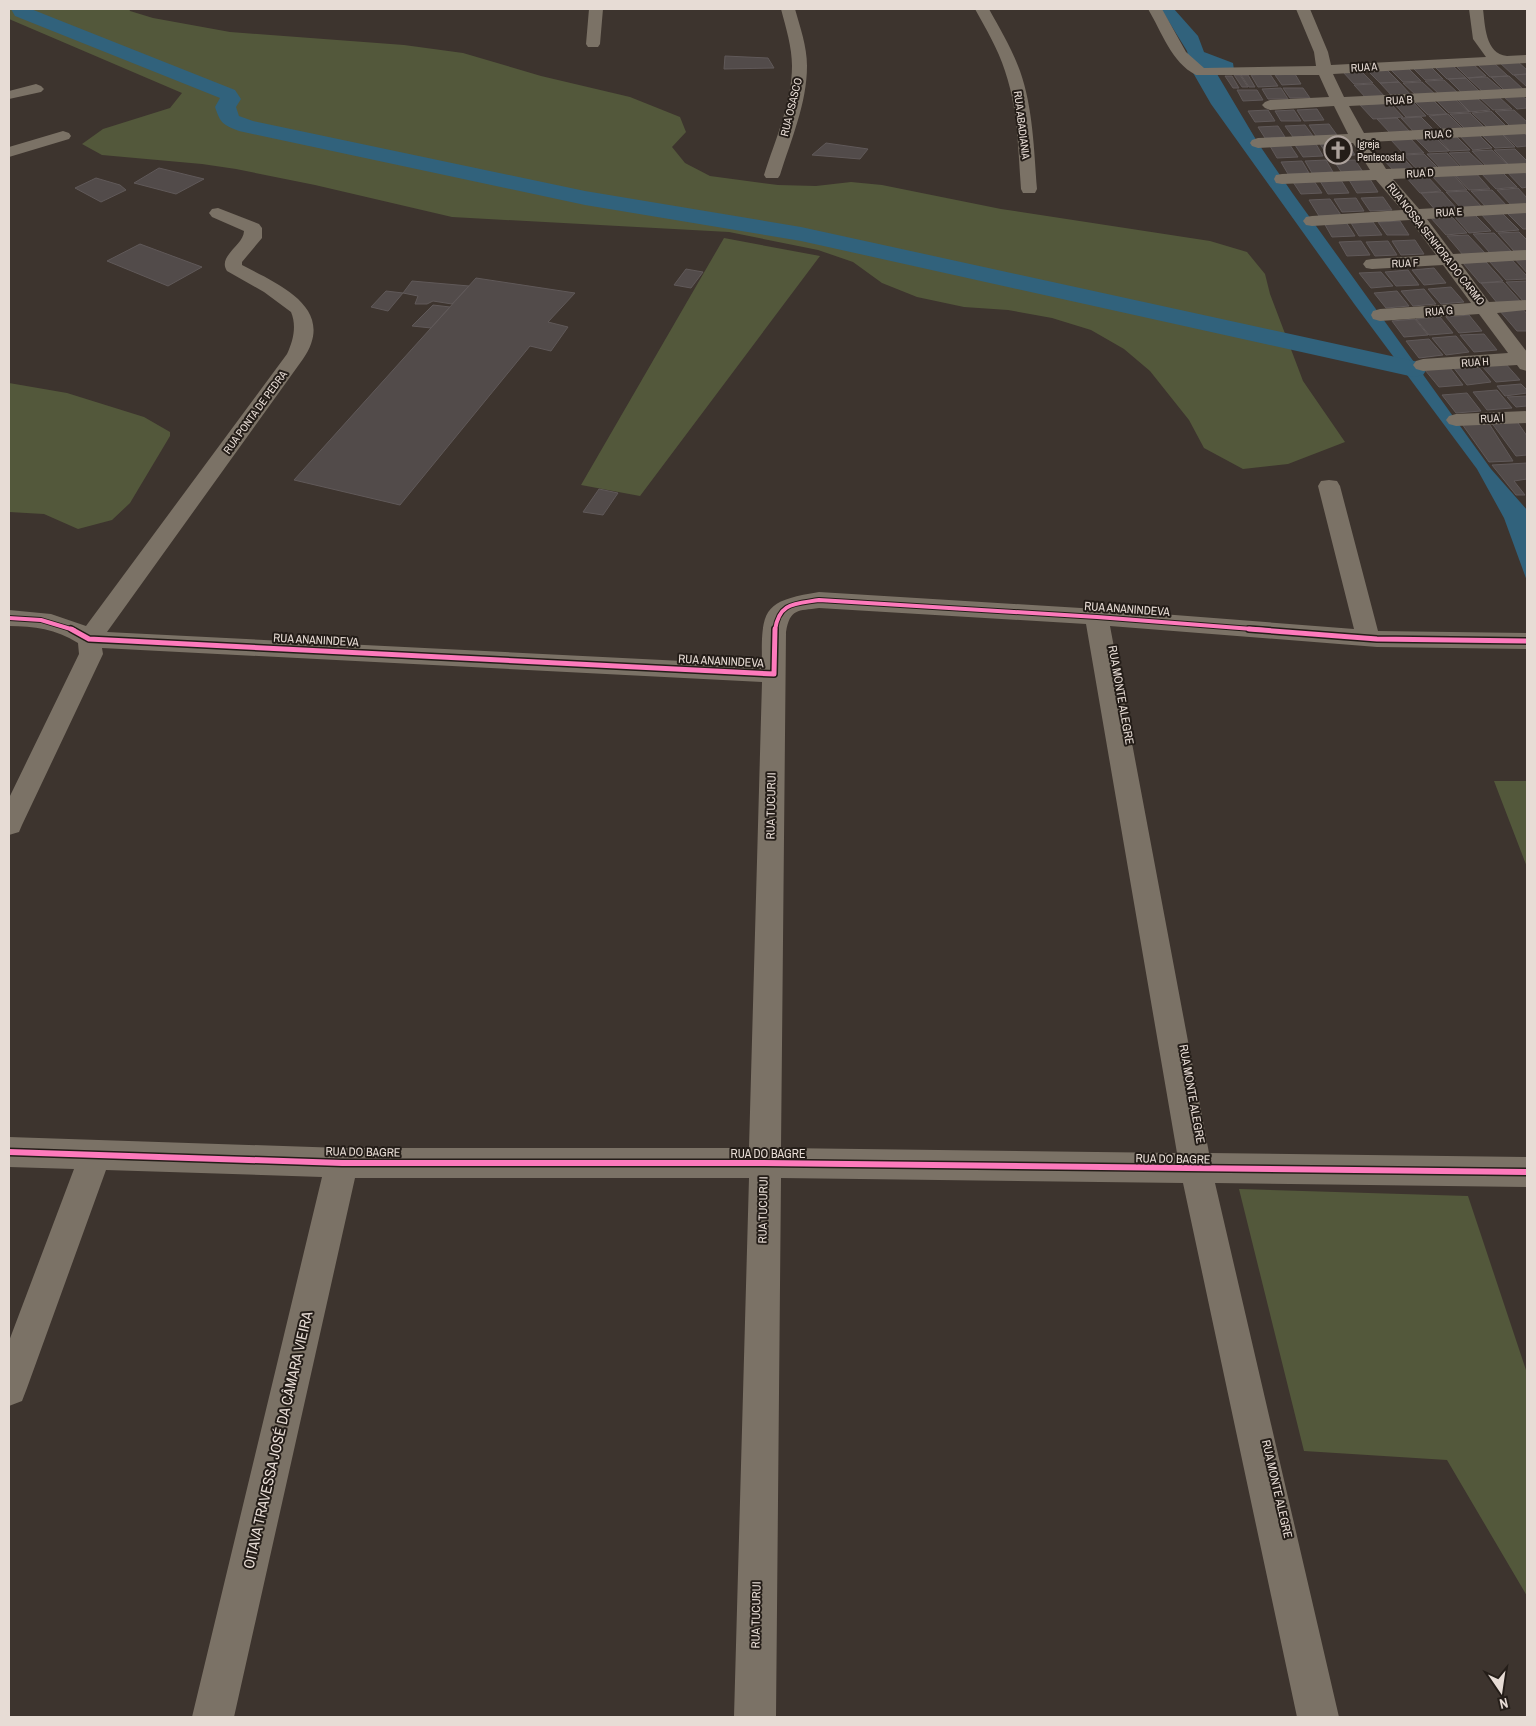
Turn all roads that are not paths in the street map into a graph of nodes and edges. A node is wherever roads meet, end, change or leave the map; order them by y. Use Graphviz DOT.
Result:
graph roads {
  1 [pos="596,9"];
  2 [pos="788,9"];
  3 [pos="982,9"];
  4 [pos="1155,9"];
  5 [pos="1303,9"];
  6 [pos="1476,9"];
  7 [pos="593,44"];
  8 [pos="1527,59"];
  9 [pos="1502,60"];
  10 [pos="1324,70"];
  11 [pos="36,89"];
  12 [pos="1527,92"];
  13 [pos="9,95"];
  14 [pos="1339,103"];
  15 [pos="1270,105"];
  16 [pos="1527,129"];
  17 [pos="63,136"];
  18 [pos="1359,139"];
  19 [pos="1258,142"];
  20 [pos="9,152"];
  21 [pos="1527,168"];
  22 [pos="772,175"];
  23 [pos="1382,176"];
  24 [pos="1282,178"];
  25 [pos="1029,189"];
  26 [pos="1527,208"];
  27 [pos="218,214"];
  28 [pos="1414,214"];
  29 [pos="1312,220"];
  30 [pos="1527,255"];
  31 [pos="1450,261"];
  32 [pos="1372,264"];
  33 [pos="1527,305"];
  34 [pos="1486,308"];
  35 [pos="1380,315"];
  36 [pos="1526,361"];
  37 [pos="1423,365"];
  38 [pos="1527,416"];
  39 [pos="1456,420"];
  40 [pos="1329,486"];
  41 [pos="1097,617"];
  42 [pos="9,618"];
  43 [pos="1368,638"];
  44 [pos="89,639"];
  45 [pos="1527,641"];
  46 [pos="774,674"];
  47 [pos="9,825"];
  48 [pos="9,1152"];
  49 [pos="94,1155"];
  50 [pos="342,1163"];
  51 [pos="764,1164"];
  52 [pos="1196,1169"];
  53 [pos="1527,1172"];
  54 [pos="9,1388"];
  55 [pos="214,1717"];
  56 [pos="755,1717"];
  57 [pos="1318,1717"];
  1 -- 7 [label="street"];
  2 -- 22 [label="street, RUA OSASCO"];
  3 -- 25 [label="street, RUA ABADIANIA"];
  4 -- 10 [label="street, RUA A"];
  5 -- 10 [label="street, RUA NOSSA SENHORA DO CARMO"];
  6 -- 9 [label="street"];
  8 -- 9 [label="street, RUA A"];
  9 -- 10 [label="street, RUA A"];
  10 -- 14 [label="street, RUA NOSSA SENHORA DO CARMO"];
  11 -- 13 [label="street"];
  12 -- 14 [label="street, RUA B"];
  14 -- 15 [label="street, RUA B"];
  14 -- 18 [label="street, RUA NOSSA SENHORA DO CARMO"];
  16 -- 18 [label="street, RUA C"];
  17 -- 20 [label="street"];
  18 -- 19 [label="street, RUA C"];
  18 -- 23 [label="street, RUA NOSSA SENHORA DO CARMO"];
  21 -- 23 [label="street, RUA D"];
  23 -- 24 [label="street, RUA D"];
  23 -- 28 [label="street, RUA NOSSA SENHORA DO CARMO"];
  26 -- 28 [label="street, RUA E"];
  27 -- 44 [label="street, RUA PONTA DE PEDRA"];
  28 -- 29 [label="street, RUA E"];
  28 -- 31 [label="street, RUA NOSSA SENHORA DO CARMO"];
  30 -- 31 [label="street, RUA F"];
  31 -- 32 [label="street, RUA F"];
  31 -- 34 [label="street, RUA NOSSA SENHORA DO CARMO"];
  33 -- 34 [label="street, RUA G"];
  34 -- 35 [label="street, RUA G"];
  34 -- 36 [label="street, RUA NOSSA SENHORA DO CARMO"];
  36 -- 37 [label="street, RUA H"];
  38 -- 39 [label="street, RUA I"];
  40 -- 43 [label="street"];
  41 -- 43 [label="street, RUA ANANINDEVA"];
  41 -- 46 [label="street, RUA ANANINDEVA"];
  41 -- 52 [label="street, RUA MONTE ALEGRE"];
  42 -- 44 [label="street, RUA ANANINDEVA"];
  43 -- 45 [label="street, RUA ANANINDEVA"];
  44 -- 46 [label="street, RUA ANANINDEVA"];
  44 -- 47 [label="street"];
  46 -- 51 [label="street, RUA TUCURUI"];
  48 -- 49 [label="street, RUA DO BAGRE"];
  49 -- 50 [label="street, RUA DO BAGRE"];
  49 -- 54 [label="street"];
  50 -- 51 [label="street, RUA DO BAGRE"];
  50 -- 55 [label="street, OITAVA TRAVESSA JOSÉ DA CÂMARA VIEIRA"];
  51 -- 52 [label="street, RUA DO BAGRE"];
  51 -- 56 [label="street, RUA TUCURUI"];
  52 -- 53 [label="street, RUA DO BAGRE"];
  52 -- 57 [label="street, RUA MONTE ALEGRE"];
}
